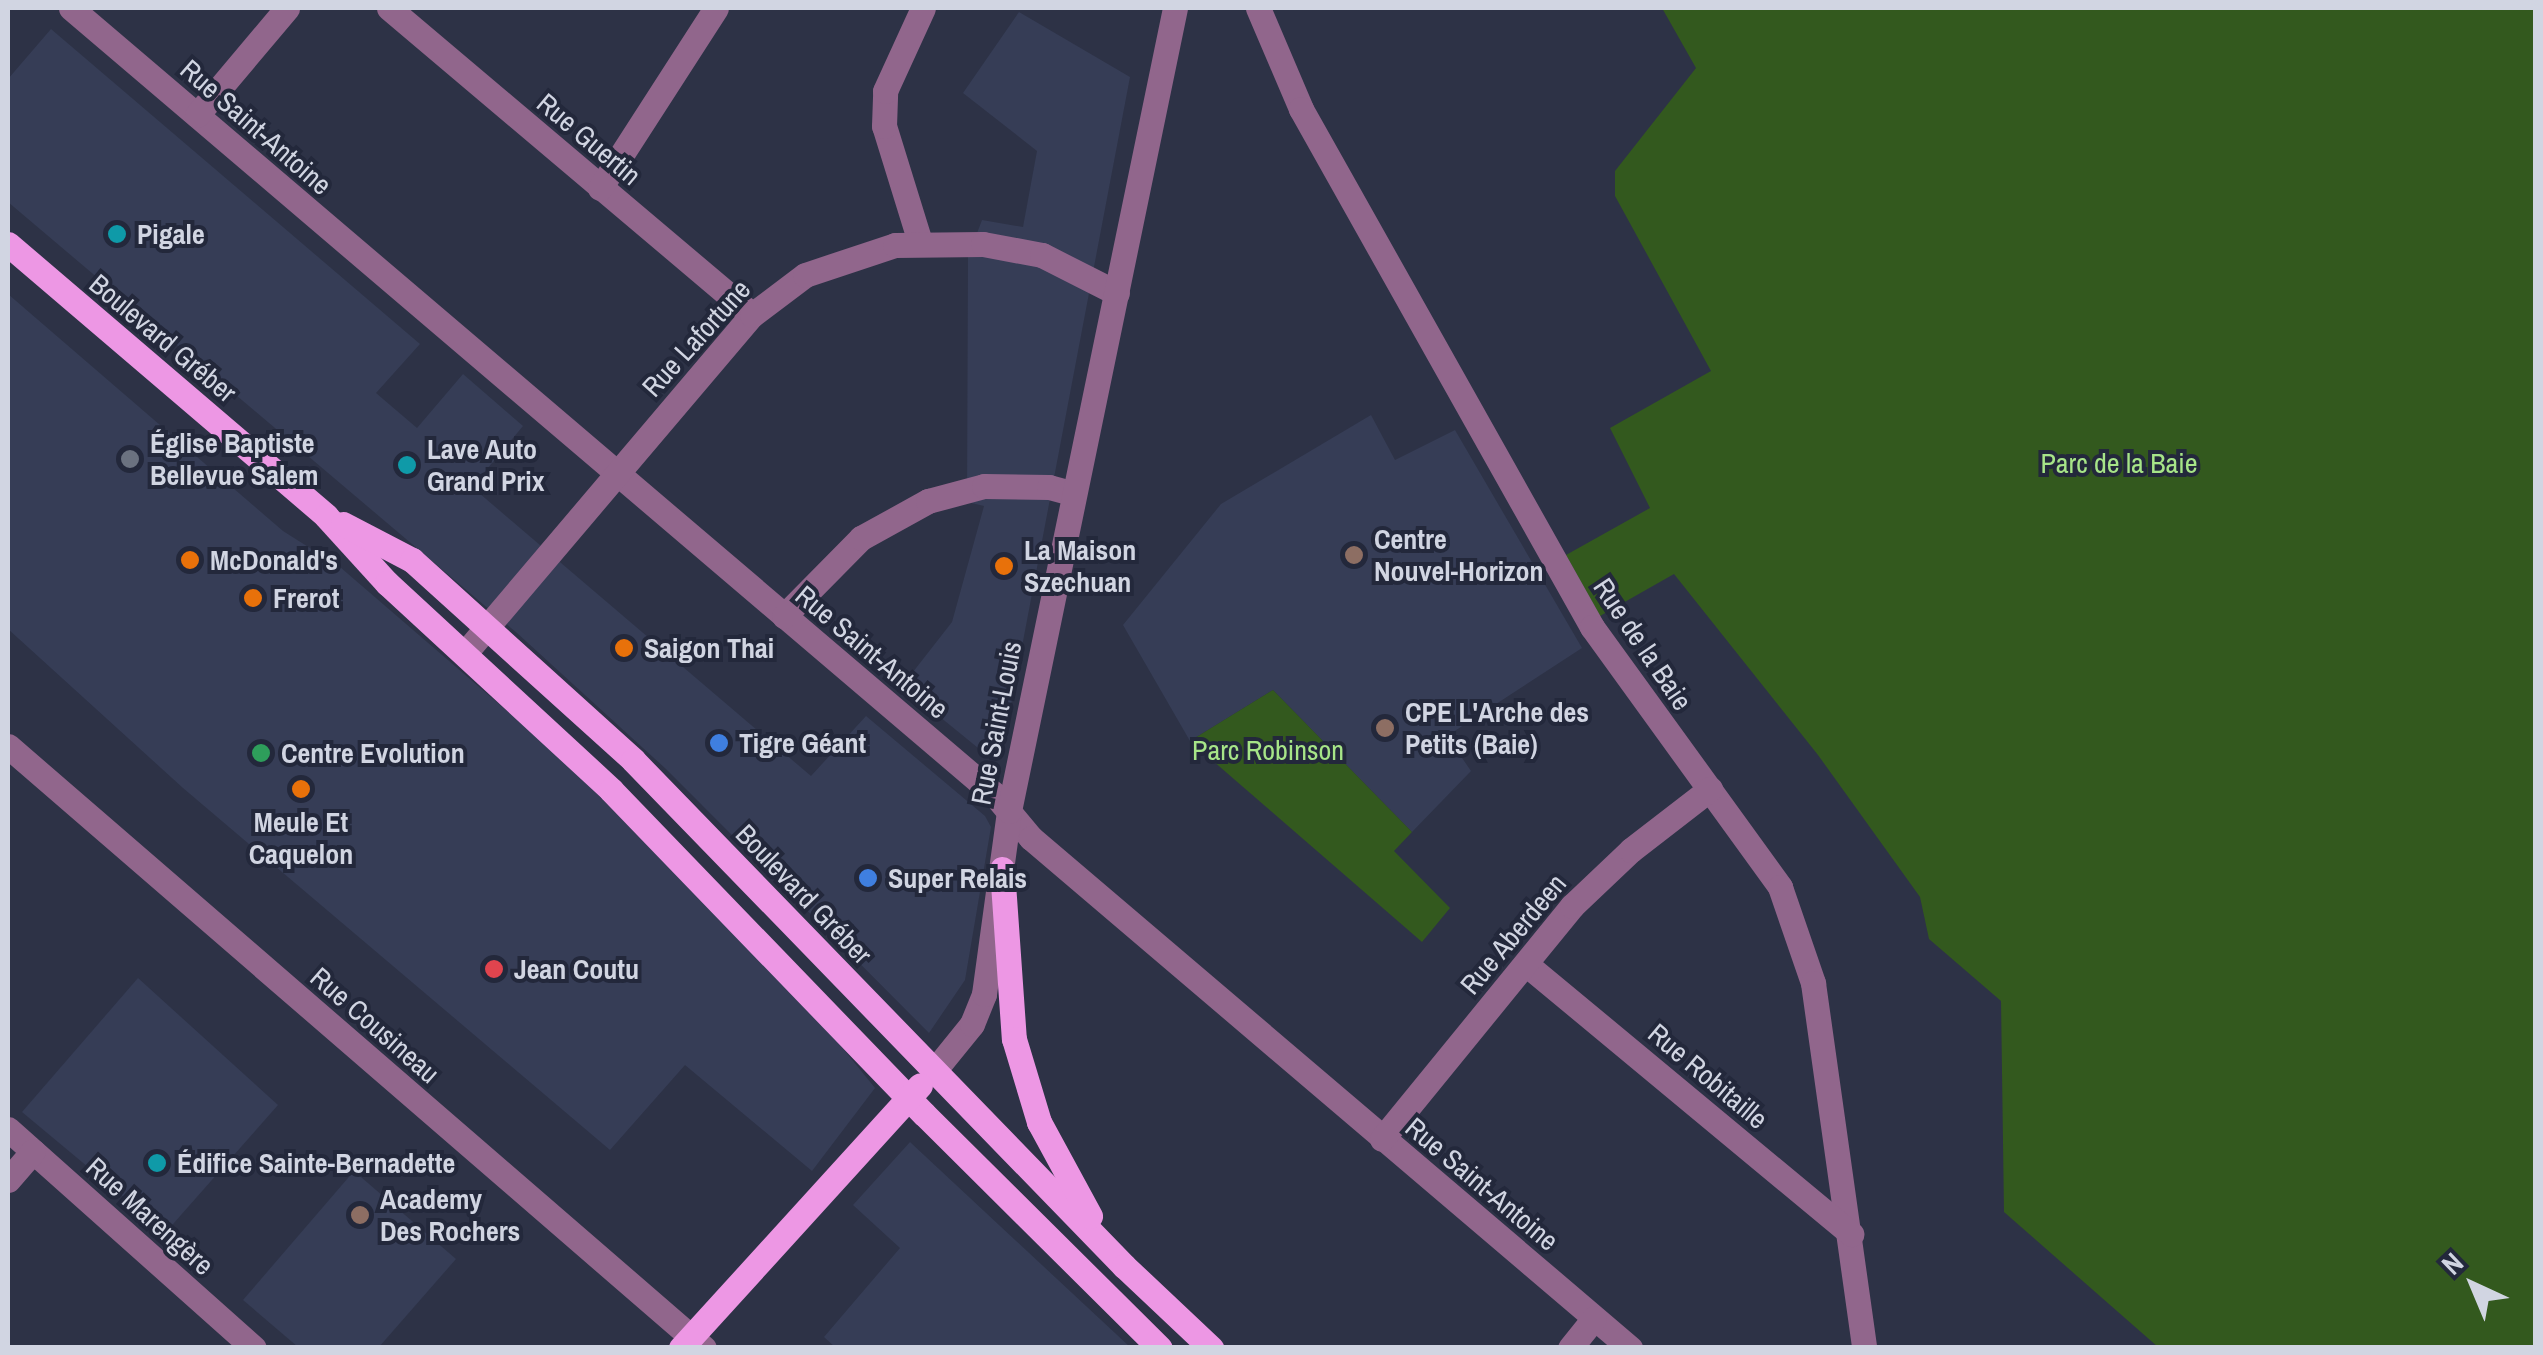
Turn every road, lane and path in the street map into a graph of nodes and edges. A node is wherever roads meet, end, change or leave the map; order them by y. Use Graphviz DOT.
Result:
graph roads {
  1 [pos="70,8"];
  2 [pos="287,8"];
  3 [pos="388,8"];
  4 [pos="923,8"];
  5 [pos="1175,8"];
  6 [pos="1258,8"];
  7 [pos="703,13"];
  8 [pos="197,115"];
  9 [pos="600,188"];
  10 [pos="920,242"];
  11 [pos="8,244"];
  12 [pos="1117,293"];
  13 [pos="752,315"];
  14 [pos="618,472"];
  15 [pos="1072,493"];
  16 [pos="326,516"];
  17 [pos="784,616"];
  18 [pos="488,627"];
  19 [pos="465,653"];
  20 [pos="8,746"];
  21 [pos="1710,789"];
  22 [pos="1009,811"];
  23 [pos="1002,869"];
  24 [pos="1526,964"];
  25 [pos="934,1071"];
  26 [pos="909,1098"];
  27 [pos="8,1129"];
  28 [pos="1382,1139"];
  29 [pos="33,1152"];
  30 [pos="8,1180"];
  31 [pos="1852,1234"];
  32 [pos="1124,1266"];
  33 [pos="1594,1318"];
  34 [pos="692,1344"];
  35 [pos="254,1348"];
  36 [pos="1160,1348"];
  37 [pos="1212,1348"];
  38 [pos="1570,1348"];
  39 [pos="1630,1348"];
  40 [pos="1864,1348"];
  1 -- 8 [label="street, Rue Saint-Antoine"];
  2 -- 8 [label="street"];
  3 -- 9 [label="street, Rue Guertin"];
  4 -- 10 [label="street"];
  5 -- 12 [label="street, Rue Saint-Louis"];
  6 -- 21 [label="street, Rue de la Baie"];
  7 -- 9 [label="street"];
  8 -- 14 [label="street, Rue Saint-Antoine"];
  9 -- 13 [label="street, Rue Guertin"];
  10 -- 12 [label="street, Rue Lafortune"];
  10 -- 13 [label="street, Rue Lafortune"];
  11 -- 16 [label="main road, Boulevard Gréber"];
  12 -- 15 [label="street, Rue Saint-Louis"];
  13 -- 14 [label="street, Rue Lafortune"];
  14 -- 17 [label="street, Rue Saint-Antoine"];
  14 -- 18 [label="street, Rue Lafortune"];
  15 -- 17 [label="street"];
  15 -- 22 [label="street, Rue Saint-Louis"];
  16 -- 18 [label="main road, Boulevard Gréber"];
  16 -- 19 [label="main road, Boulevard Gréber"];
  17 -- 22 [label="street, Rue Saint-Antoine"];
  18 -- 19 [label="street, Rue Lafortune"];
  18 -- 25 [label="main road, Boulevard Gréber"];
  19 -- 26 [label="main road, Boulevard Gréber"];
  20 -- 34 [label="street, Rue Cousineau"];
  21 -- 24 [label="street, Rue Aberdeen"];
  21 -- 31 [label="street, Rue de la Baie"];
  22 -- 23 [label="street, Rue Saint-Louis"];
  22 -- 28 [label="street, Rue Saint-Antoine"];
  23 -- 25 [label="street, Rue Saint-Louis"];
  23 -- 32 [label="main road"];
  24 -- 28 [label="street, Rue Aberdeen"];
  24 -- 31 [label="street, Rue Robitaille"];
  25 -- 26 [label="main road, Rue Saint-Louis"];
  25 -- 32 [label="main road, Boulevard Gréber"];
  26 -- 34 [label="main road, Rue Saint-Louis"];
  26 -- 36 [label="main road, Boulevard Gréber"];
  27 -- 29 [label="street, Rue Marengère"];
  28 -- 33 [label="street, Rue Saint-Antoine"];
  29 -- 30 [label="street"];
  29 -- 35 [label="street, Rue Marengère"];
  31 -- 40 [label="street, Rue de la Baie"];
  32 -- 37 [label="main road, Boulevard Gréber"];
  33 -- 38 [label="street"];
  33 -- 39 [label="street, Rue Saint-Antoine"];
}
